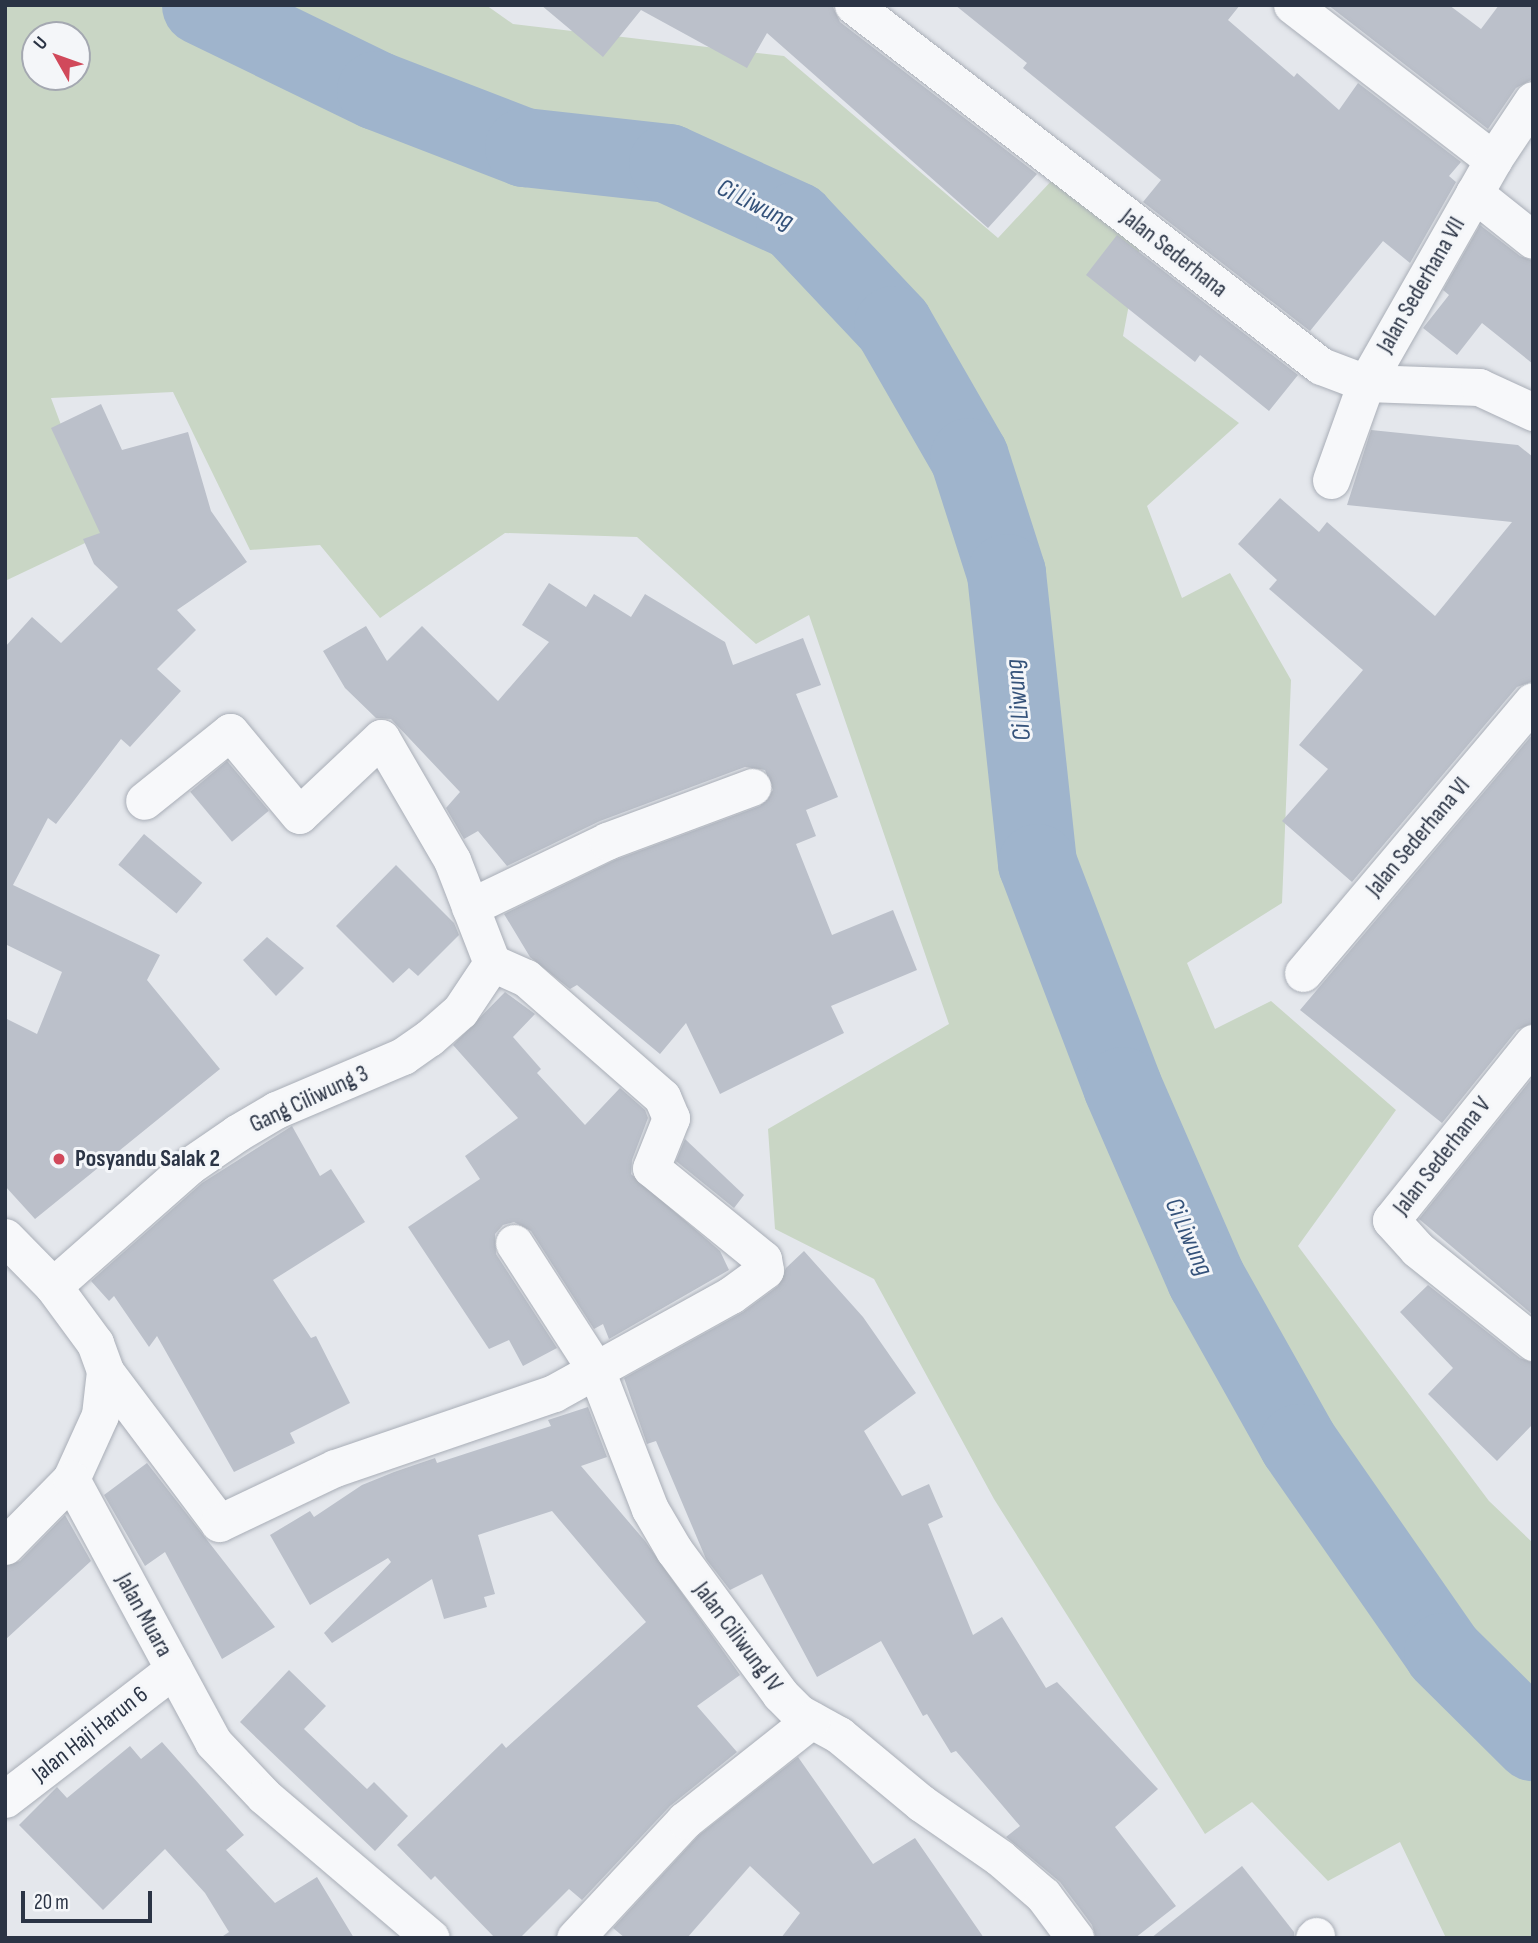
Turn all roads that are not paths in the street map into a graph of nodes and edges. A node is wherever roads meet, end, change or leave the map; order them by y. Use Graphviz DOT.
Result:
graph roads {
  1 [pos="853,5"];
  2 [pos="1292,5"];
  3 [pos="1533,100"];
  4 [pos="1493,160"];
  5 [pos="1474,193"];
  6 [pos="1533,240"];
  7 [pos="1366,383"];
  8 [pos="1533,412"];
  9 [pos="1331,480"];
  10 [pos="1533,701"];
  11 [pos="752,787"];
  12 [pos="144,801"];
  13 [pos="470,907"];
  14 [pos="492,963"];
  15 [pos="1303,972"];
  16 [pos="1533,1043"];
  17 [pos="5,1237"];
  18 [pos="514,1243"];
  19 [pos="54,1286"];
  20 [pos="1533,1342"];
  21 [pos="596,1370"];
  22 [pos="105,1371"];
  23 [pos="71,1479"];
  24 [pos="5,1546"];
  25 [pos="174,1669"];
  26 [pos="811,1720"];
  27 [pos="5,1799"];
  28 [pos="431,1938"];
  29 [pos="575,1938"];
  30 [pos="1075,1938"];
  1 -- 7 [label="street, Jalan Sederhana"];
  2 -- 4 [label="street"];
  3 -- 4 [label="street, Jalan Sederhana VII"];
  4 -- 5 [label="street, Jalan Sederhana VII"];
  5 -- 6 [label="street"];
  5 -- 7 [label="street, Jalan Sederhana VII"];
  7 -- 8 [label="street, Jalan Sederhana"];
  7 -- 9 [label="street, Jalan Sederhana VII"];
  10 -- 15 [label="street, Jalan Sederhana VI"];
  11 -- 13 [label="street"];
  12 -- 13 [label="street"];
  13 -- 14 [label="street"];
  14 -- 19 [label="street, Gang Ciliwung 3"];
  14 -- 21 [label="street"];
  16 -- 20 [label="street, Jalan Sederhana V"];
  17 -- 19 [label="street"];
  18 -- 21 [label="street, Jalan Ciliwung IV"];
  19 -- 22 [label="street"];
  21 -- 22 [label="street"];
  21 -- 26 [label="street, Jalan Ciliwung IV"];
  22 -- 23 [label="street"];
  23 -- 24 [label="street"];
  23 -- 25 [label="street, Jalan Muara"];
  25 -- 27 [label="street, Jalan Haji Harun 6"];
  25 -- 28 [label="street, Jalan Muara"];
  26 -- 29 [label="street"];
  26 -- 30 [label="street, Jalan Ciliwung IV"];
}
